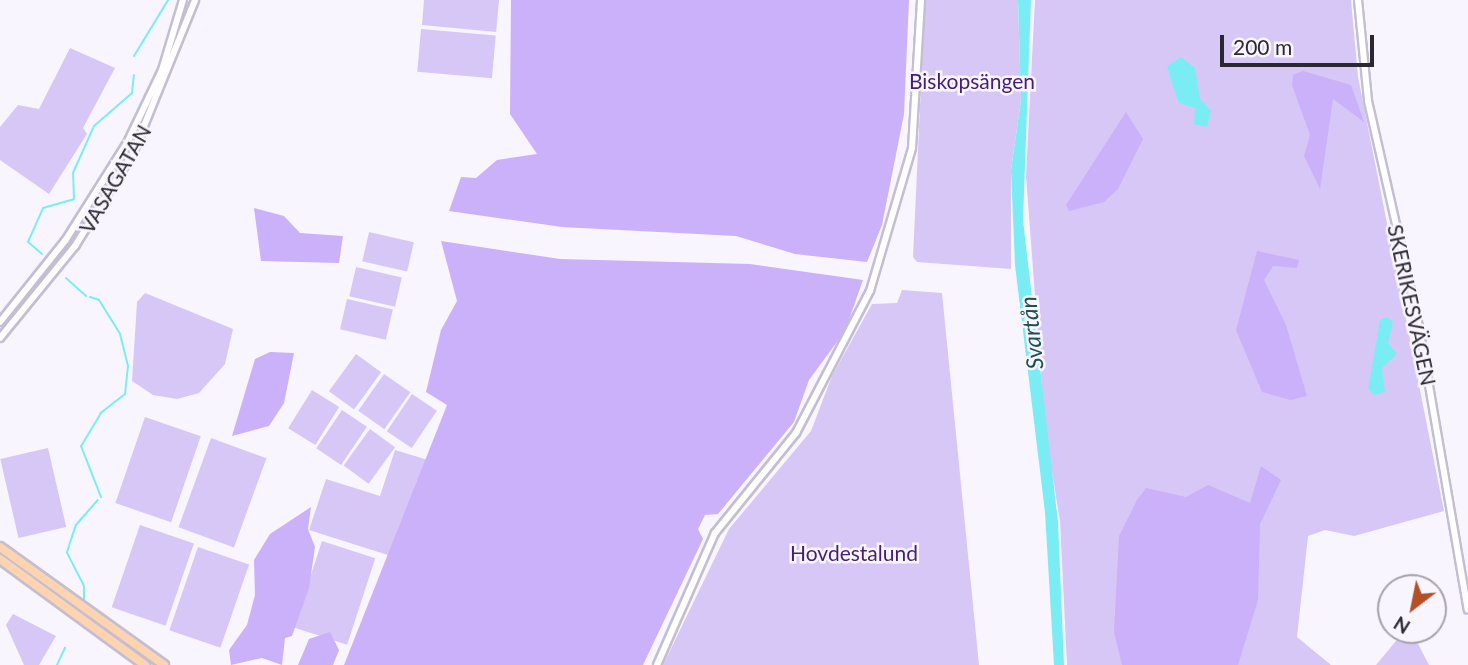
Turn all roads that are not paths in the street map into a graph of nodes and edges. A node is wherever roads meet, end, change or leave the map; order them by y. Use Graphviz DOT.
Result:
graph roads {
  1 [pos="183,0"];
  2 [pos="195,0"];
  3 [pos="921,0"];
  4 [pos="1358,0"];
  5 [pos="0,322"];
  6 [pos="0,338"];
  7 [pos="0,547"];
  8 [pos="0,559"];
  9 [pos="1468,610"];
  10 [pos="115,644"];
  11 [pos="149,655"];
  12 [pos="132,665"];
  13 [pos="143,665"];
  14 [pos="164,665"];
  15 [pos="657,665"];
  1 -- 5 [label="street, VASAGATAN"];
  2 -- 6 [label="street, VASAGATAN"];
  3 -- 15 [label="street"];
  4 -- 9 [label="street, SKERIKESVÄGEN"];
  7 -- 11 [label="main road"];
  8 -- 10 [label="main road"];
  10 -- 12 [label="main road"];
  10 -- 13 [label="main road"];
  11 -- 13 [label="main road"];
  11 -- 14 [label="main road"];
}
